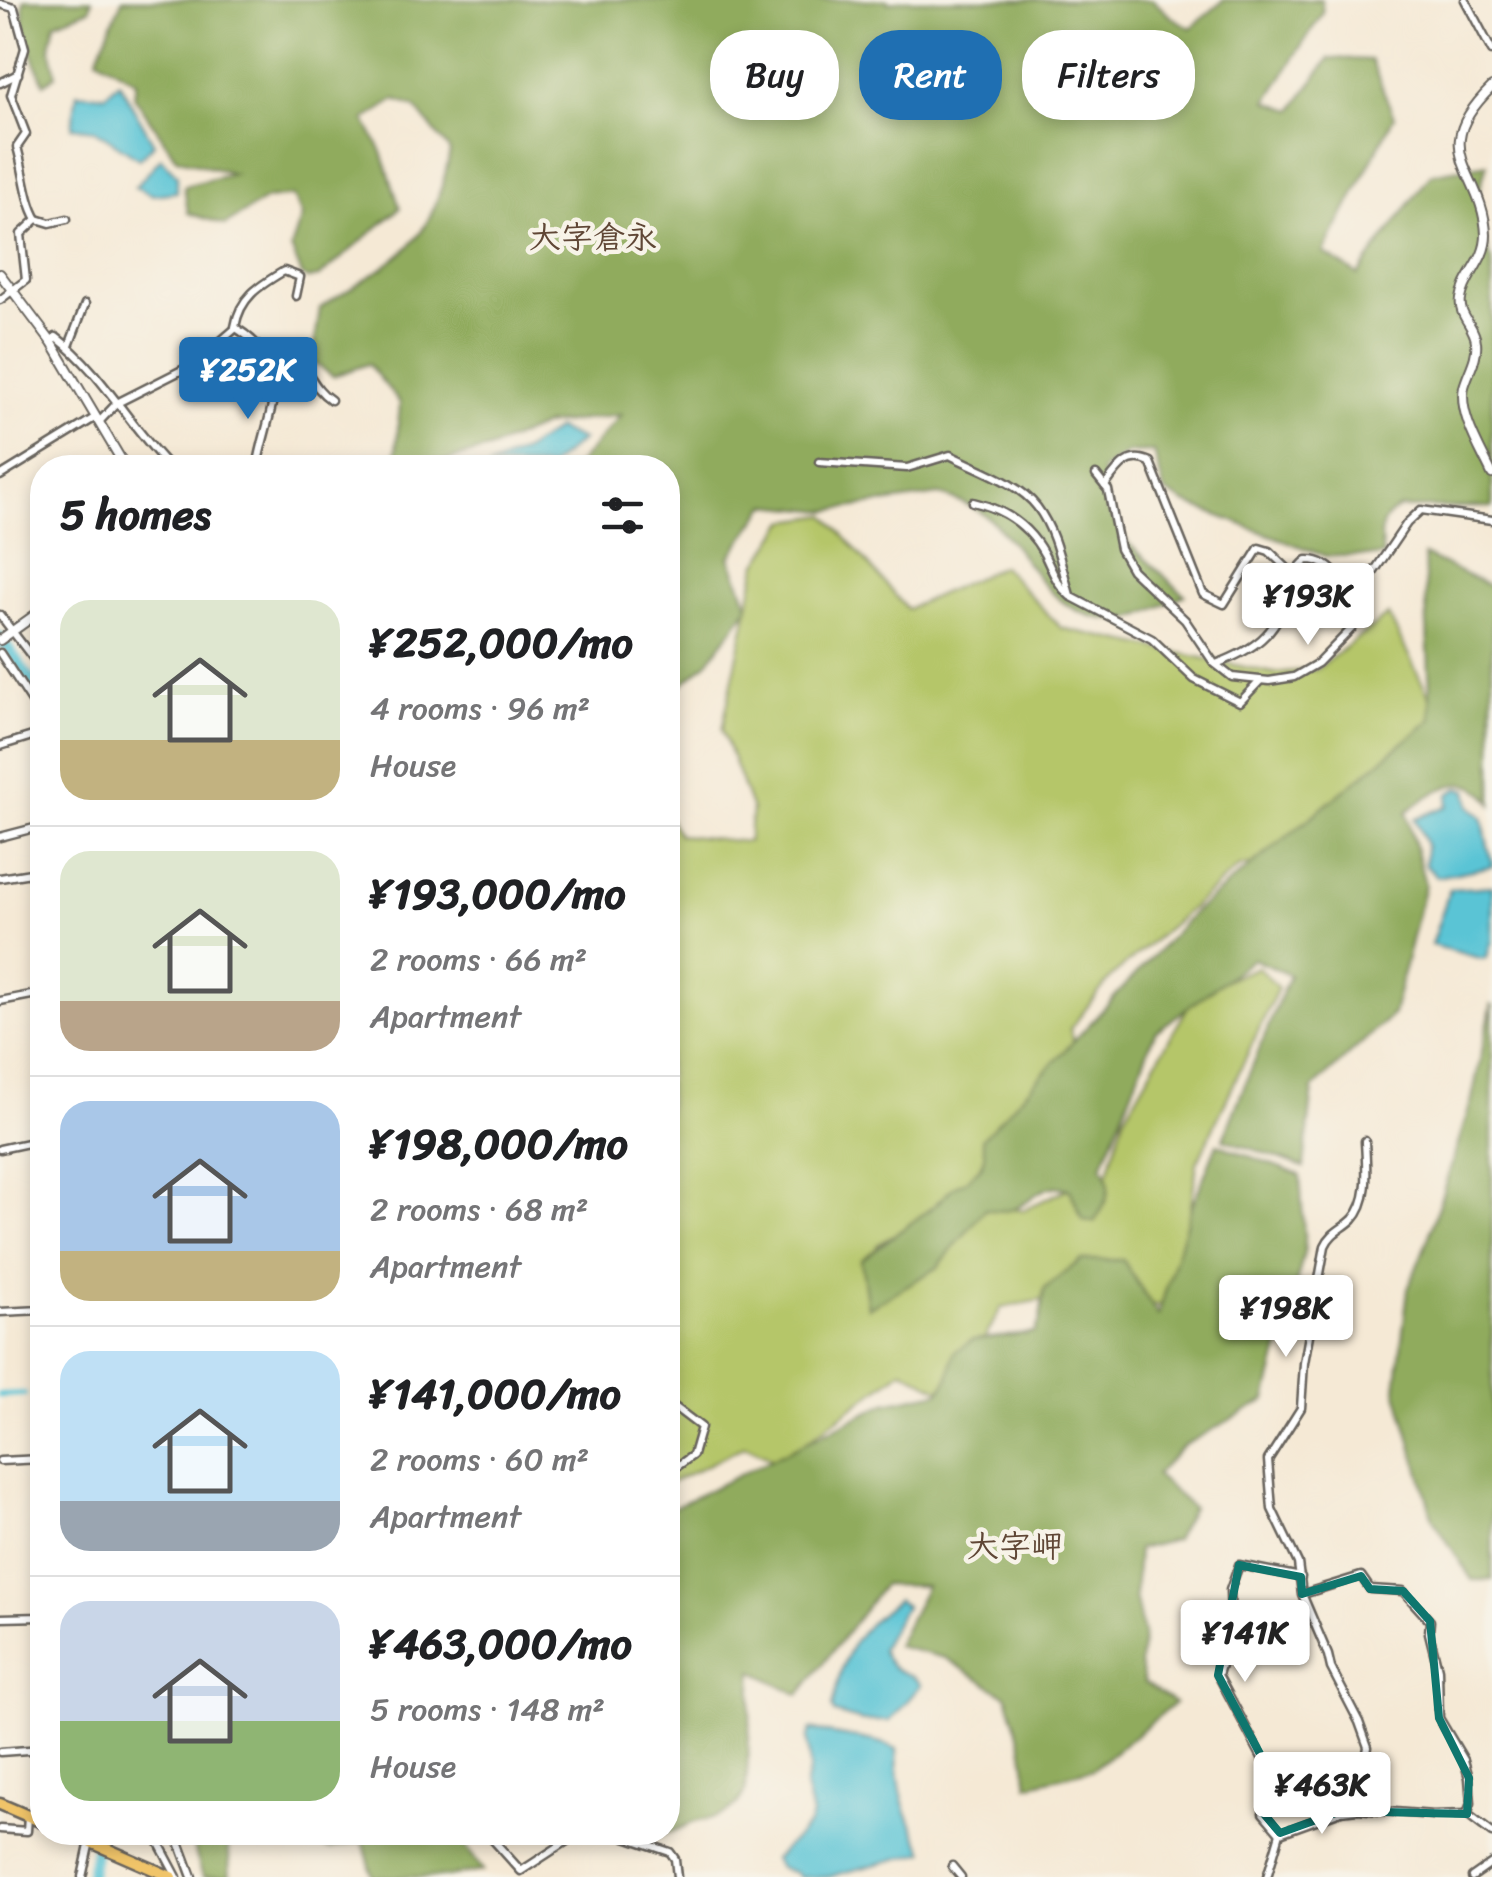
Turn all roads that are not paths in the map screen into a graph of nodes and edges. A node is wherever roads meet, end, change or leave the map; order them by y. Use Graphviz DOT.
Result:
graph roads {
  1 [pos="18,0"];
  2 [pos="1465,0"];
  3 [pos="0,4"];
  4 [pos="14,8"];
  5 [pos="1492,51"];
  6 [pos="19,73"];
  7 [pos="0,84"];
  8 [pos="1492,87"];
  9 [pos="38,219"];
  10 [pos="67,219"];
  11 [pos="0,274"];
  12 [pos="15,291"];
  13 [pos="296,296"];
  14 [pos="0,300"];
  15 [pos="85,304"];
  16 [pos="235,328"];
  17 [pos="52,344"];
  18 [pos="69,346"];
  19 [pos="306,350"];
  20 [pos="297,362"];
  21 [pos="274,390"];
  22 [pos="331,400"];
  23 [pos="118,403"];
  24 [pos="97,420"];
  25 [pos="36,455"];
  26 [pos="118,455"];
  27 [pos="159,455"];
  28 [pos="260,455"];
  29 [pos="30,459"];
  30 [pos="820,462"];
  31 [pos="1492,474"];
  32 [pos="1096,475"];
  33 [pos="0,476"];
  34 [pos="1105,486"];
  35 [pos="973,502"];
  36 [pos="1492,520"];
  37 [pos="1294,574"];
  38 [pos="1070,596"];
  39 [pos="0,615"];
  40 [pos="30,619"];
  41 [pos="1359,620"];
  42 [pos="13,631"];
  43 [pos="0,640"];
  44 [pos="0,653"];
  45 [pos="30,654"];
  46 [pos="1215,665"];
  47 [pos="1261,680"];
  48 [pos="30,698"];
  49 [pos="30,737"];
  50 [pos="0,746"];
  51 [pos="30,829"];
  52 [pos="0,837"];
  53 [pos="30,873"];
  54 [pos="0,878"];
  55 [pos="30,995"];
  56 [pos="0,1001"];
  57 [pos="1365,1141"];
  58 [pos="30,1144"];
  59 [pos="0,1149"];
  60 [pos="30,1311"];
  61 [pos="0,1312"];
  62 [pos="680,1411"];
  63 [pos="30,1460"];
  64 [pos="0,1461"];
  65 [pos="680,1464"];
  66 [pos="1300,1577"];
  67 [pos="1302,1594"];
  68 [pos="30,1617"];
  69 [pos="0,1618"];
  70 [pos="30,1750"];
  71 [pos="0,1752"];
  72 [pos="0,1804"];
  73 [pos="1357,1810"];
  74 [pos="1467,1814"];
  75 [pos="28,1816"];
  76 [pos="0,1830"];
  77 [pos="1280,1833"];
  78 [pos="1492,1834"];
  79 [pos="90,1845"];
  80 [pos="101,1845"];
  81 [pos="159,1845"];
  82 [pos="179,1845"];
  83 [pos="497,1845"];
  84 [pos="561,1845"];
  85 [pos="649,1845"];
  86 [pos="1492,1864"];
  87 [pos="952,1866"];
  88 [pos="82,1877"];
  89 [pos="174,1877"];
  90 [pos="192,1877"];
  91 [pos="677,1877"];
  92 [pos="961,1877"];
  93 [pos="1267,1877"];
  94 [pos="1472,1877"];
  1 -- 4 [label="street"];
  2 -- 5 [label="street"];
  3 -- 4 [label="street"];
  4 -- 6 [label="street"];
  6 -- 7 [label="street"];
  6 -- 9 [label="street"];
  8 -- 31 [label="street"];
  9 -- 10 [label="street"];
  9 -- 12 [label="street"];
  11 -- 12 [label="street"];
  12 -- 14 [label="street"];
  12 -- 17 [label="street"];
  13 -- 16 [label="street"];
  15 -- 18 [label="street"];
  16 -- 21 [label="street"];
  16 -- 23 [label="street"];
  17 -- 18 [label="street"];
  17 -- 24 [label="street"];
  18 -- 23 [label="street"];
  19 -- 20 [label="street"];
  20 -- 21 [label="street"];
  20 -- 22 [label="street"];
  21 -- 28 [label="street"];
  23 -- 24 [label="street"];
  23 -- 27 [label="street"];
  24 -- 25 [label="street"];
  24 -- 26 [label="street"];
  29 -- 33 [label="street"];
  30 -- 38 [label="street"];
  32 -- 34 [label="street"];
  34 -- 37 [label="street"];
  34 -- 46 [label="street"];
  35 -- 38 [label="street"];
  36 -- 41 [label="street"];
  37 -- 41 [label="street"];
  37 -- 46 [label="street"];
  38 -- 47 [label="street"];
  39 -- 42 [label="street"];
  40 -- 42 [label="street"];
  41 -- 47 [label="street"];
  42 -- 43 [label="street"];
  42 -- 45 [label="street"];
  44 -- 48 [label="street"];
  46 -- 47 [label="street"];
  49 -- 50 [label="street"];
  51 -- 52 [label="street"];
  53 -- 54 [label="street"];
  55 -- 56 [label="street"];
  57 -- 66 [label="street"];
  58 -- 59 [label="street"];
  60 -- 61 [label="street"];
  62 -- 65 [label="street"];
  63 -- 64 [label="street"];
  66 -- 67 [label="street"];
  66 -- 77 [label="street"];
  67 -- 73 [label="street"];
  67 -- 74 [label="street"];
  68 -- 69 [label="street"];
  70 -- 71 [label="street"];
  72 -- 75 [label="main road"];
  73 -- 74 [label="street"];
  73 -- 77 [label="street"];
  74 -- 78 [label="street"];
  75 -- 76 [label="street"];
  77 -- 93 [label="street"];
  79 -- 88 [label="street"];
  80 -- 89 [label="main road"];
  81 -- 89 [label="street"];
  82 -- 90 [label="street"];
  83 -- 84 [label="street"];
  85 -- 91 [label="street"];
  86 -- 94 [label="street"];
  87 -- 92 [label="street"];
}
